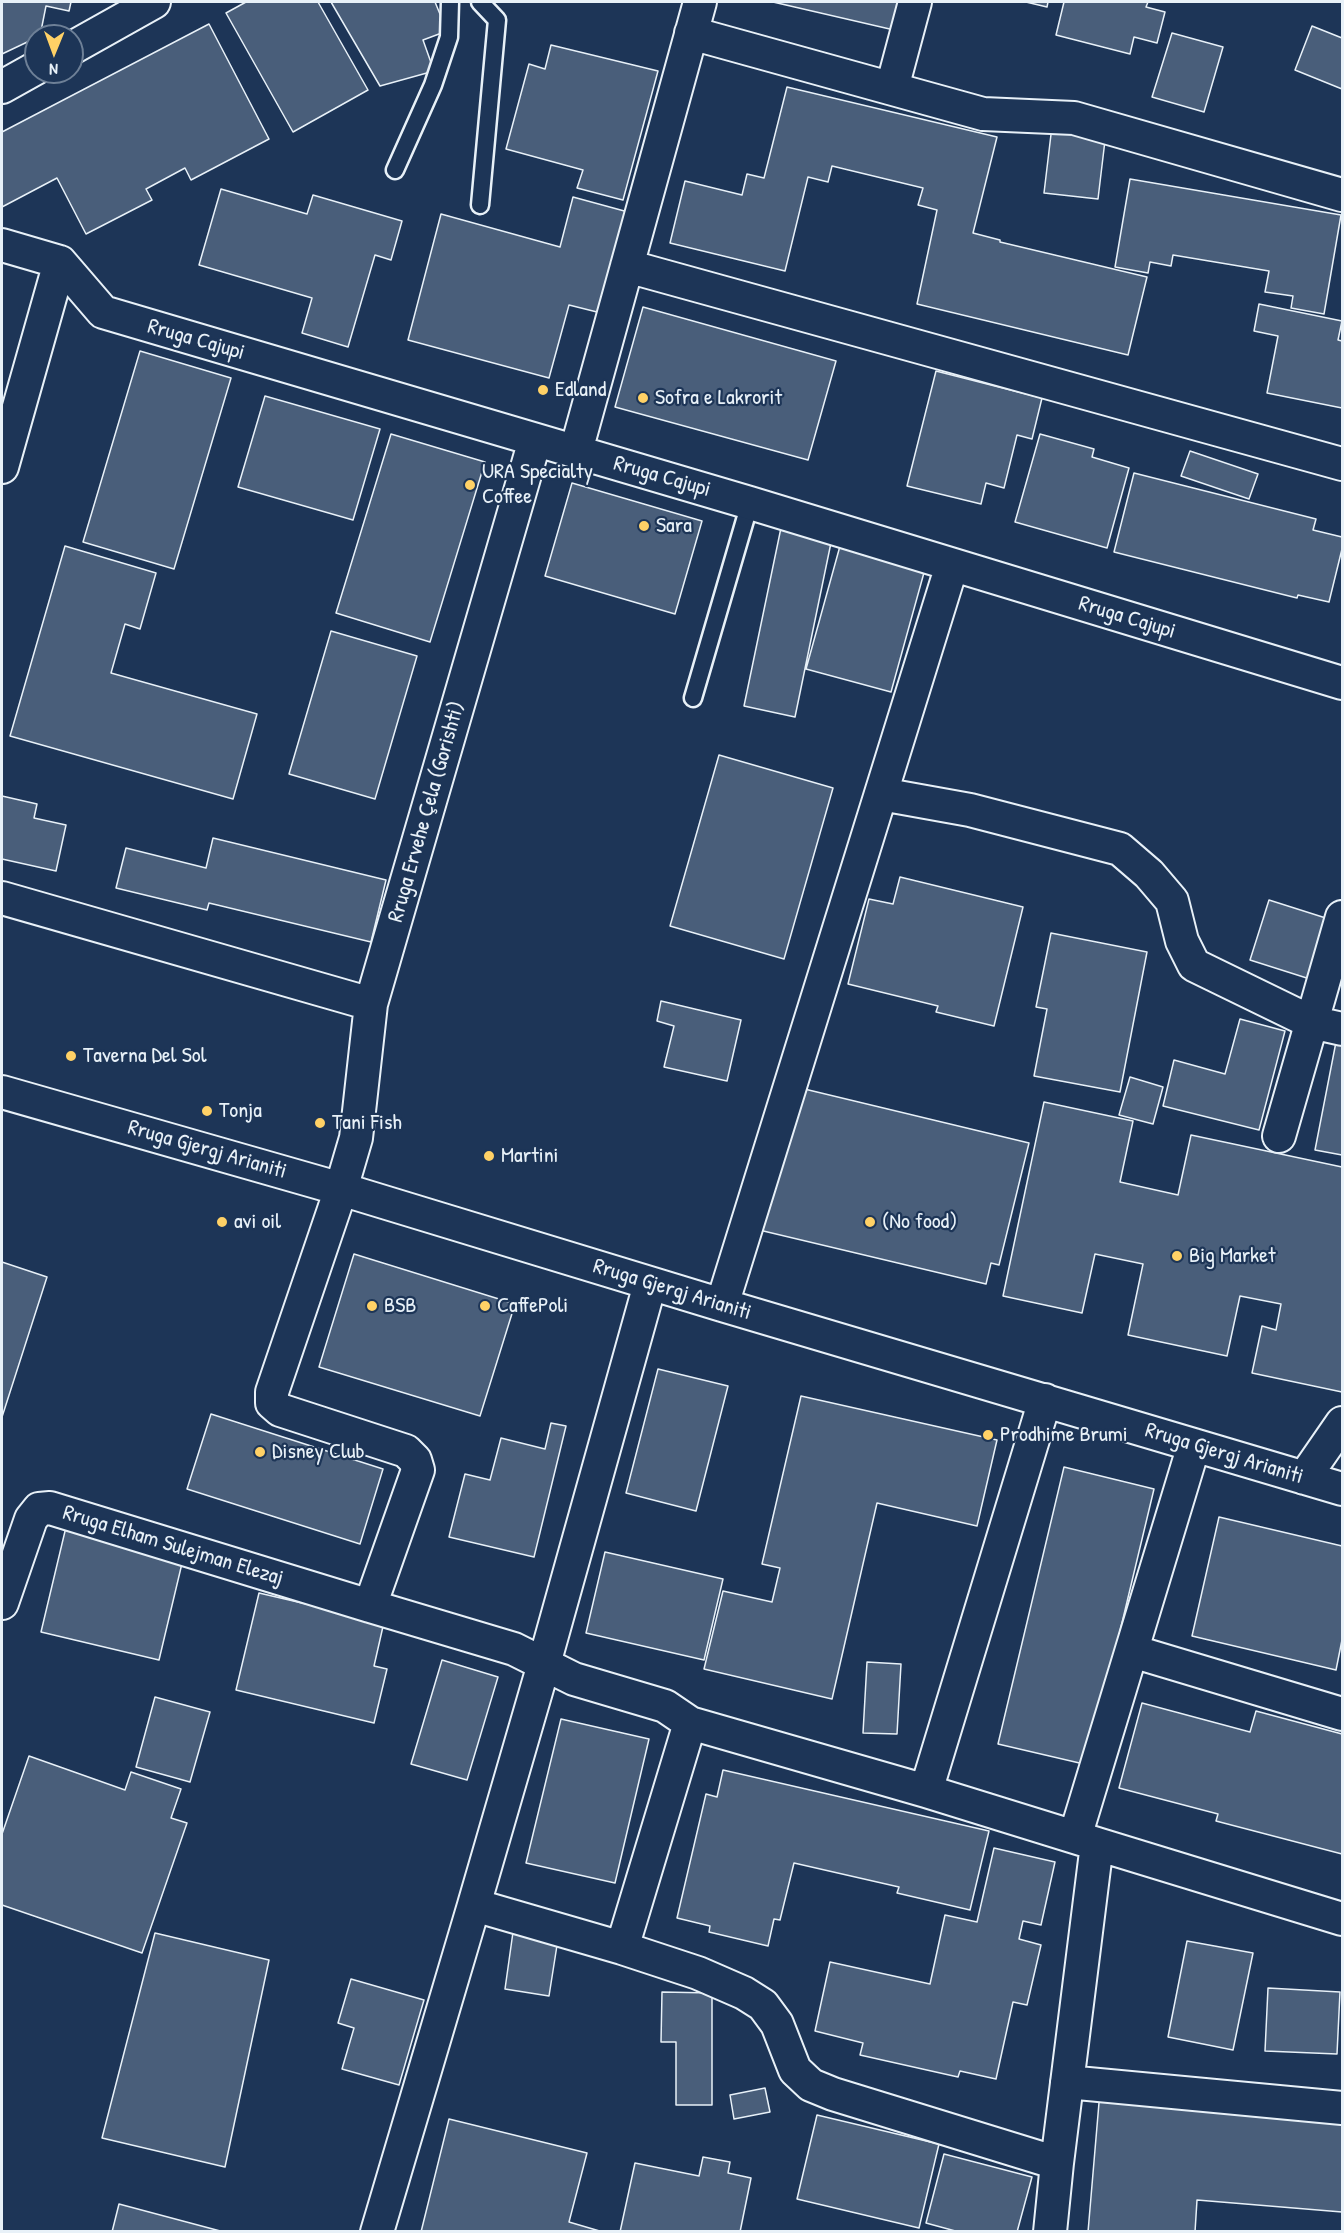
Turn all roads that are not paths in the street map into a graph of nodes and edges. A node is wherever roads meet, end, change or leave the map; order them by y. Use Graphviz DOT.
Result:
graph roads {
  1 [pos="154,2"];
  2 [pos="450,2"];
  3 [pos="480,2"];
  4 [pos="700,2"];
  5 [pos="915,2"];
  6 [pos="691,33"];
  7 [pos="84,41"];
  8 [pos="24,75"];
  9 [pos="2,87"];
  10 [pos="892,88"];
  11 [pos="395,170"];
  12 [pos="1342,195"];
  13 [pos="480,205"];
  14 [pos="2,244"];
  15 [pos="60,262"];
  16 [pos="627,266"];
  17 [pos="51,297"];
  18 [pos="103,312"];
  19 [pos="535,440"];
  20 [pos="576,451"];
  21 [pos="1342,464"];
  22 [pos="2,467"];
  23 [pos="750,503"];
  24 [pos="952,565"];
  25 [pos="1342,683"];
  26 [pos="693,698"];
  27 [pos="881,794"];
  28 [pos="2,898"];
  29 [pos="1342,917"];
  30 [pos="371,1004"];
  31 [pos="1311,1022"];
  32 [pos="1342,1029"];
  33 [pos="2,1092"];
  34 [pos="1279,1136"];
  35 [pos="341,1189"];
  36 [pos="650,1284"];
  37 [pos="722,1305"];
  38 [pos="1045,1401"];
  39 [pos="1342,1423"];
  40 [pos="1194,1445"];
  41 [pos="1304,1478"];
  42 [pos="1342,1489"];
  43 [pos="2,1603"];
  44 [pos="370,1606"];
  45 [pos="1132,1651"];
  46 [pos="543,1664"];
  47 [pos="1342,1714"];
  48 [pos="690,1723"];
  49 [pos="926,1791"];
  50 [pos="1086,1841"];
  51 [pos="474,1905"];
  52 [pos="1342,1919"];
  53 [pos="622,1948"];
  54 [pos="1067,2082"];
  55 [pos="1342,2108"];
  56 [pos="1057,2163"];
  57 [pos="377,2232"];
  58 [pos="1050,2232"];
  1 -- 7 [label="street"];
  2 -- 11 [label="lane"];
  3 -- 13 [label="lane"];
  4 -- 6 [label="street"];
  5 -- 10 [label="street"];
  6 -- 10 [label="street"];
  6 -- 16 [label="street"];
  8 -- 9 [label="street"];
  10 -- 12 [label="street"];
  14 -- 15 [label="street"];
  15 -- 17 [label="street"];
  15 -- 18 [label="street"];
  16 -- 20 [label="street"];
  16 -- 21 [label="street"];
  17 -- 18 [label="street, Rruga Cajupi"];
  17 -- 22 [label="street"];
  18 -- 19 [label="street, Rruga Cajupi"];
  19 -- 20 [label="street, Rruga Cajupi"];
  19 -- 30 [label="street, Rruga Ervehe Çela (Gorishti)"];
  20 -- 23 [label="street, Rruga Cajupi"];
  23 -- 24 [label="street, Rruga Cajupi"];
  23 -- 26 [label="lane"];
  24 -- 25 [label="street, Rruga Cajupi"];
  24 -- 27 [label="street"];
  27 -- 31 [label="street"];
  27 -- 37 [label="street"];
  28 -- 30 [label="street"];
  29 -- 31 [label="street"];
  30 -- 35 [label="street, Rruga Ervehe Çela (Gorishti)"];
  31 -- 32 [label="street"];
  31 -- 34 [label="street"];
  33 -- 35 [label="street, Rruga Gjergj Arianiti"];
  35 -- 36 [label="street, Rruga Gjergj Arianiti"];
  35 -- 44 [label="street, Rruga Ervehe Çela (Gorishti)"];
  36 -- 37 [label="street, Rruga Gjergj Arianiti"];
  36 -- 46 [label="street"];
  37 -- 38 [label="street, Rruga Gjergj Arianiti"];
  38 -- 40 [label="street, Rruga Gjergj Arianiti"];
  38 -- 49 [label="street"];
  39 -- 41 [label="street"];
  40 -- 41 [label="street, Rruga Gjergj Arianiti"];
  40 -- 45 [label="street"];
  41 -- 42 [label="street, Rruga Gjergj Arianiti"];
  43 -- 44 [label="street, Rruga Elham Sulejman Elezaj"];
  44 -- 46 [label="street, Rruga Elham Sulejman Elezaj"];
  45 -- 47 [label="street"];
  45 -- 50 [label="street"];
  46 -- 48 [label="street, Rruga Elham Sulejman Elezaj"];
  46 -- 51 [label="street"];
  48 -- 49 [label="street, Rruga Elham Sulejman Elezaj"];
  48 -- 53 [label="street"];
  49 -- 50 [label="street, Rruga Elham Sulejman Elezaj"];
  50 -- 52 [label="street, Rruga Elham Sulejman Elezaj"];
  50 -- 54 [label="street"];
  51 -- 53 [label="street"];
  51 -- 57 [label="street"];
  53 -- 56 [label="street"];
  54 -- 55 [label="street"];
  54 -- 56 [label="street"];
  56 -- 58 [label="street"];
}
